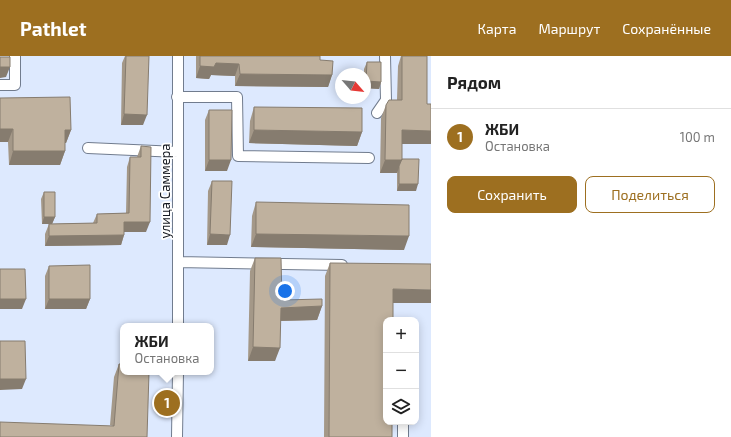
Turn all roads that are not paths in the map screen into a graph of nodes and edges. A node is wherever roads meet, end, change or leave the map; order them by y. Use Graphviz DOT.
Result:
graph roads {
  1 [pos="178,56"];
  2 [pos="385,56"];
  3 [pos="12,59"];
  4 [pos="0,85"];
  5 [pos="177,97"];
  6 [pos="377,113"];
  7 [pos="88,148"];
  8 [pos="178,152"];
  9 [pos="369,158"];
  10 [pos="178,262"];
  11 [pos="352,265"];
  12 [pos="178,323"];
  13 [pos="178,375"];
  14 [pos="404,425"];
  15 [pos="177,437"];
  16 [pos="403,437"];
  1 -- 5 [label="street, улица Саммера"];
  2 -- 6 [label="street"];
  3 -- 4 [label="street"];
  5 -- 8 [label="street, улица Саммера"];
  5 -- 9 [label="street"];
  7 -- 8 [label="street"];
  8 -- 10 [label="street, улица Саммера"];
  10 -- 11 [label="street"];
  10 -- 12 [label="street, улица Саммера"];
  13 -- 15 [label="street"];
  14 -- 16 [label="street"];
}
